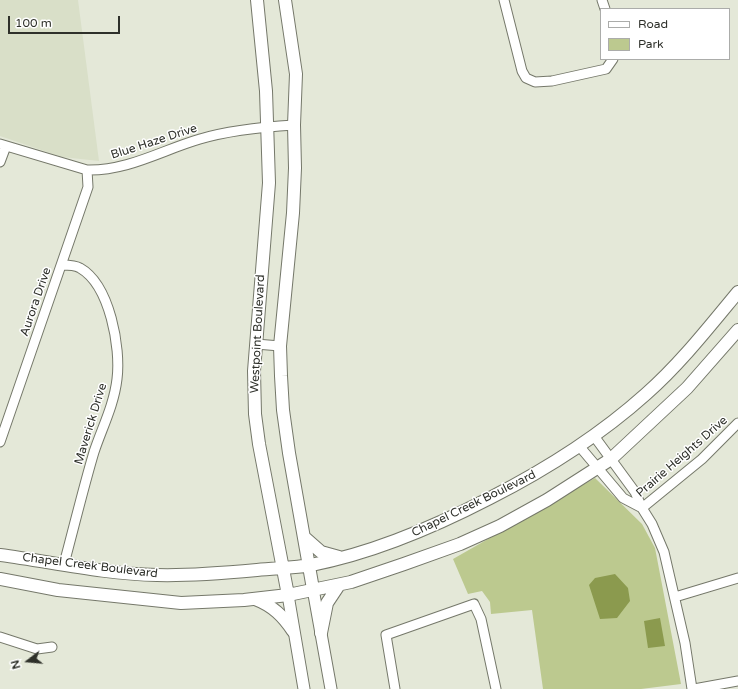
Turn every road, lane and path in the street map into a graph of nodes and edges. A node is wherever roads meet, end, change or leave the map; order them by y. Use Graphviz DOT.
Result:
graph roads {
  1 [pos="257,0"];
  2 [pos="285,0"];
  3 [pos="504,0"];
  4 [pos="612,60"];
  5 [pos="294,125"];
  6 [pos="268,128"];
  7 [pos="3,145"];
  8 [pos="0,162"];
  9 [pos="88,170"];
  10 [pos="62,265"];
  11 [pos="738,292"];
  12 [pos="738,330"];
  13 [pos="256,344"];
  14 [pos="280,346"];
  15 [pos="738,423"];
  16 [pos="594,436"];
  17 [pos="0,442"];
  18 [pos="580,447"];
  19 [pos="611,459"];
  20 [pos="597,468"];
  21 [pos="642,508"];
  22 [pos="304,537"];
  23 [pos="0,555"];
  24 [pos="343,557"];
  25 [pos="64,564"];
  26 [pos="309,565"];
  27 [pos="283,568"];
  28 [pos="738,578"];
  29 [pos="0,579"];
  30 [pos="339,585"];
  31 [pos="313,589"];
  32 [pos="288,595"];
  33 [pos="675,597"];
  34 [pos="254,599"];
  35 [pos="293,632"];
  36 [pos="321,633"];
  37 [pos="0,638"];
  38 [pos="52,647"];
  39 [pos="738,681"];
  40 [pos="304,689"];
  41 [pos="331,689"];
  42 [pos="395,689"];
  43 [pos="496,689"];
  44 [pos="693,689"];
  1 -- 6 [label="main road, Westpoint Boulevard"];
  2 -- 5 [label="main road, Westpoint Boulevard"];
  3 -- 4 [label="street"];
  5 -- 6 [label="street, Blue Haze Drive"];
  5 -- 14 [label="main road, Westpoint Boulevard"];
  6 -- 9 [label="street, Blue Haze Drive"];
  6 -- 13 [label="main road, Westpoint Boulevard"];
  7 -- 8 [label="street"];
  7 -- 9 [label="street, Blue Haze Drive"];
  9 -- 10 [label="street, Aurora Drive"];
  10 -- 17 [label="street, Aurora Drive"];
  10 -- 25 [label="street, Maverick Drive"];
  11 -- 16 [label="main road, Chapel Creek Boulevard"];
  12 -- 19 [label="main road"];
  13 -- 14 [label="street"];
  13 -- 27 [label="main road, Westpoint Boulevard"];
  14 -- 22 [label="main road, Westpoint Boulevard"];
  15 -- 21 [label="street, Prairie Heights Drive"];
  16 -- 18 [label="main road, Chapel Creek Boulevard"];
  16 -- 19 [label="street"];
  18 -- 20 [label="street"];
  18 -- 24 [label="main road, Chapel Creek Boulevard"];
  19 -- 20 [label="main road"];
  19 -- 21 [label="street"];
  20 -- 21 [label="street"];
  20 -- 30 [label="main road"];
  21 -- 33 [label="street"];
  22 -- 24 [label="main road"];
  22 -- 26 [label="main road, Westpoint Boulevard"];
  23 -- 25 [label="main road, Chapel Creek Boulevard"];
  24 -- 26 [label="main road, Chapel Creek Boulevard"];
  25 -- 27 [label="main road, Chapel Creek Boulevard"];
  26 -- 27 [label="main road, Chapel Creek Boulevard"];
  26 -- 31 [label="main road, Westpoint Boulevard"];
  27 -- 32 [label="main road, Westpoint Boulevard"];
  28 -- 33 [label="street"];
  29 -- 34 [label="main road"];
  30 -- 31 [label="main road"];
  30 -- 36 [label="main road"];
  31 -- 32 [label="main road"];
  31 -- 36 [label="street, Westpoint Boulevard"];
  32 -- 34 [label="main road"];
  32 -- 35 [label="street, Westpoint Boulevard"];
  33 -- 44 [label="street"];
  34 -- 35 [label="main road"];
  35 -- 40 [label="street, Westpoint Boulevard"];
  36 -- 41 [label="street, Westpoint Boulevard"];
  37 -- 38 [label="street"];
  39 -- 44 [label="street"];
  42 -- 43 [label="street"];
}
